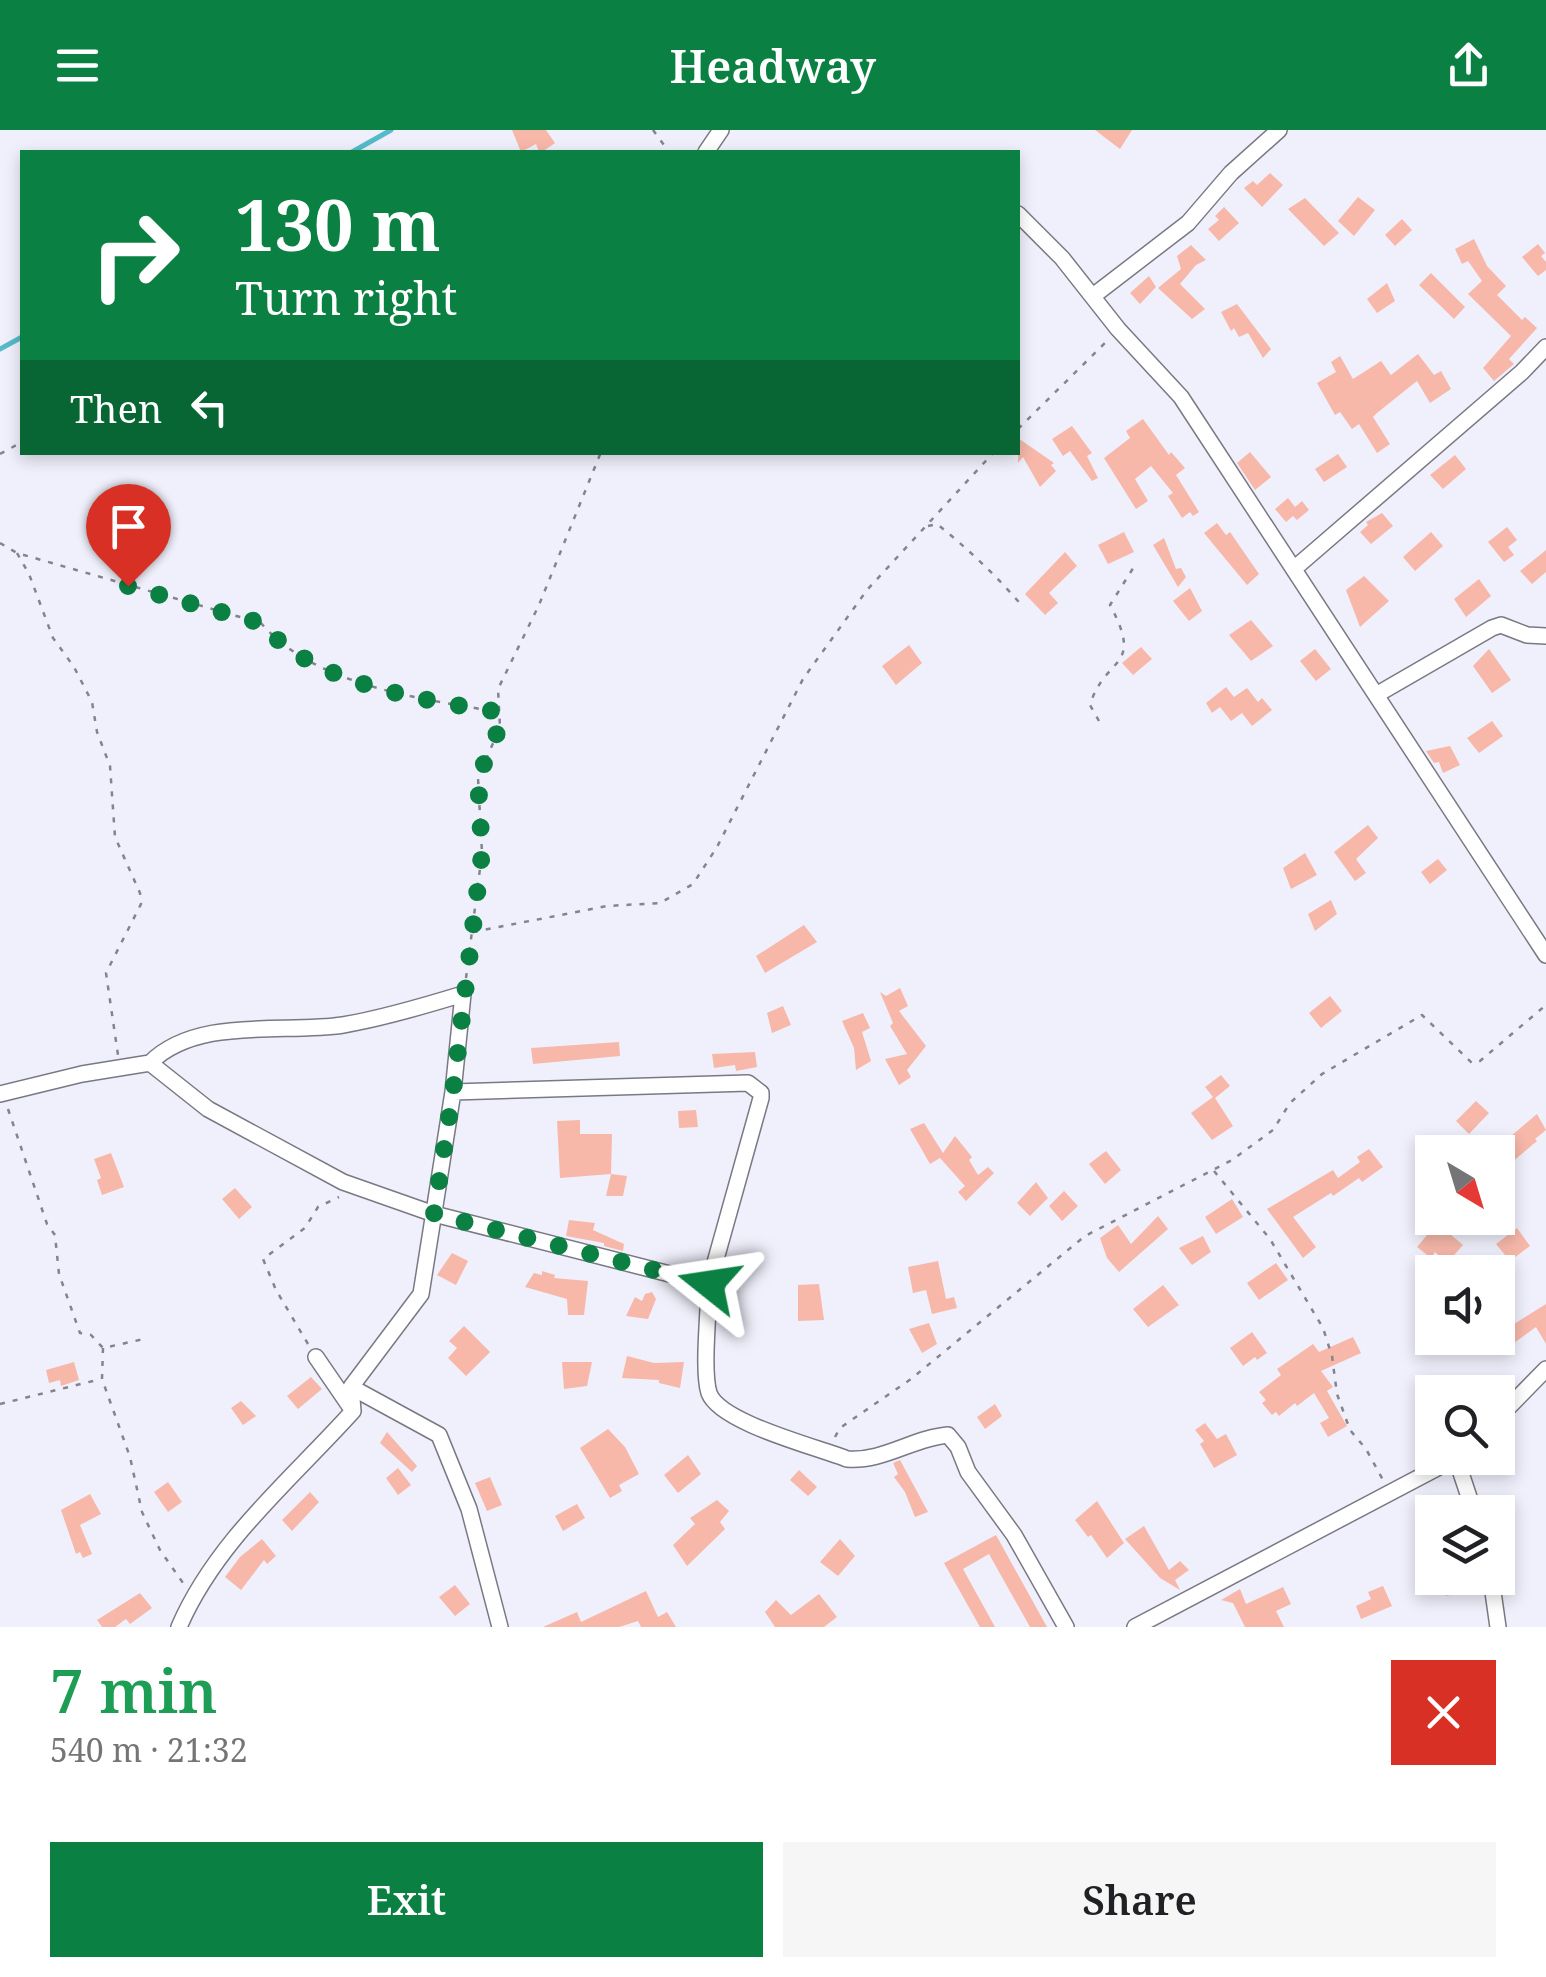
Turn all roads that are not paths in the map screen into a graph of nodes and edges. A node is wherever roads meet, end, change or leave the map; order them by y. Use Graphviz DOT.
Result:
graph roads {
  1 [pos="1279,130"];
  2 [pos="1020,216"];
  3 [pos="1094,296"];
  4 [pos="1546,347"];
  5 [pos="1295,568"];
  6 [pos="1546,636"];
  7 [pos="1376,696"];
  8 [pos="1546,955"];
  9 [pos="150,1063"];
  10 [pos="453,1092"];
  11 [pos="2,1094"];
  12 [pos="434,1214"];
  13 [pos="709,1284"];
  14 [pos="316,1358"];
  15 [pos="1546,1369"];
  16 [pos="350,1387"];
  17 [pos="1515,1401"];
  18 [pos="353,1410"];
  19 [pos="1468,1495"];
  20 [pos="1493,1595"];
  21 [pos="180,1627"];
  22 [pos="500,1627"];
  23 [pos="1066,1627"];
  24 [pos="1135,1627"];
  25 [pos="1498,1627"];
  1 -- 3 [label="street"];
  2 -- 3 [label="street"];
  3 -- 5 [label="street"];
  4 -- 5 [label="street"];
  5 -- 7 [label="street"];
  6 -- 7 [label="street"];
  7 -- 8 [label="street"];
  9 -- 10 [label="street"];
  9 -- 11 [label="street"];
  9 -- 12 [label="street"];
  10 -- 12 [label="street"];
  10 -- 13 [label="street"];
  12 -- 13 [label="street"];
  12 -- 16 [label="street"];
  13 -- 23 [label="street"];
  14 -- 18 [label="street"];
  15 -- 17 [label="street"];
  16 -- 18 [label="street"];
  16 -- 22 [label="street"];
  18 -- 21 [label="street"];
  19 -- 24 [label="street"];
  20 -- 25 [label="street"];
}
